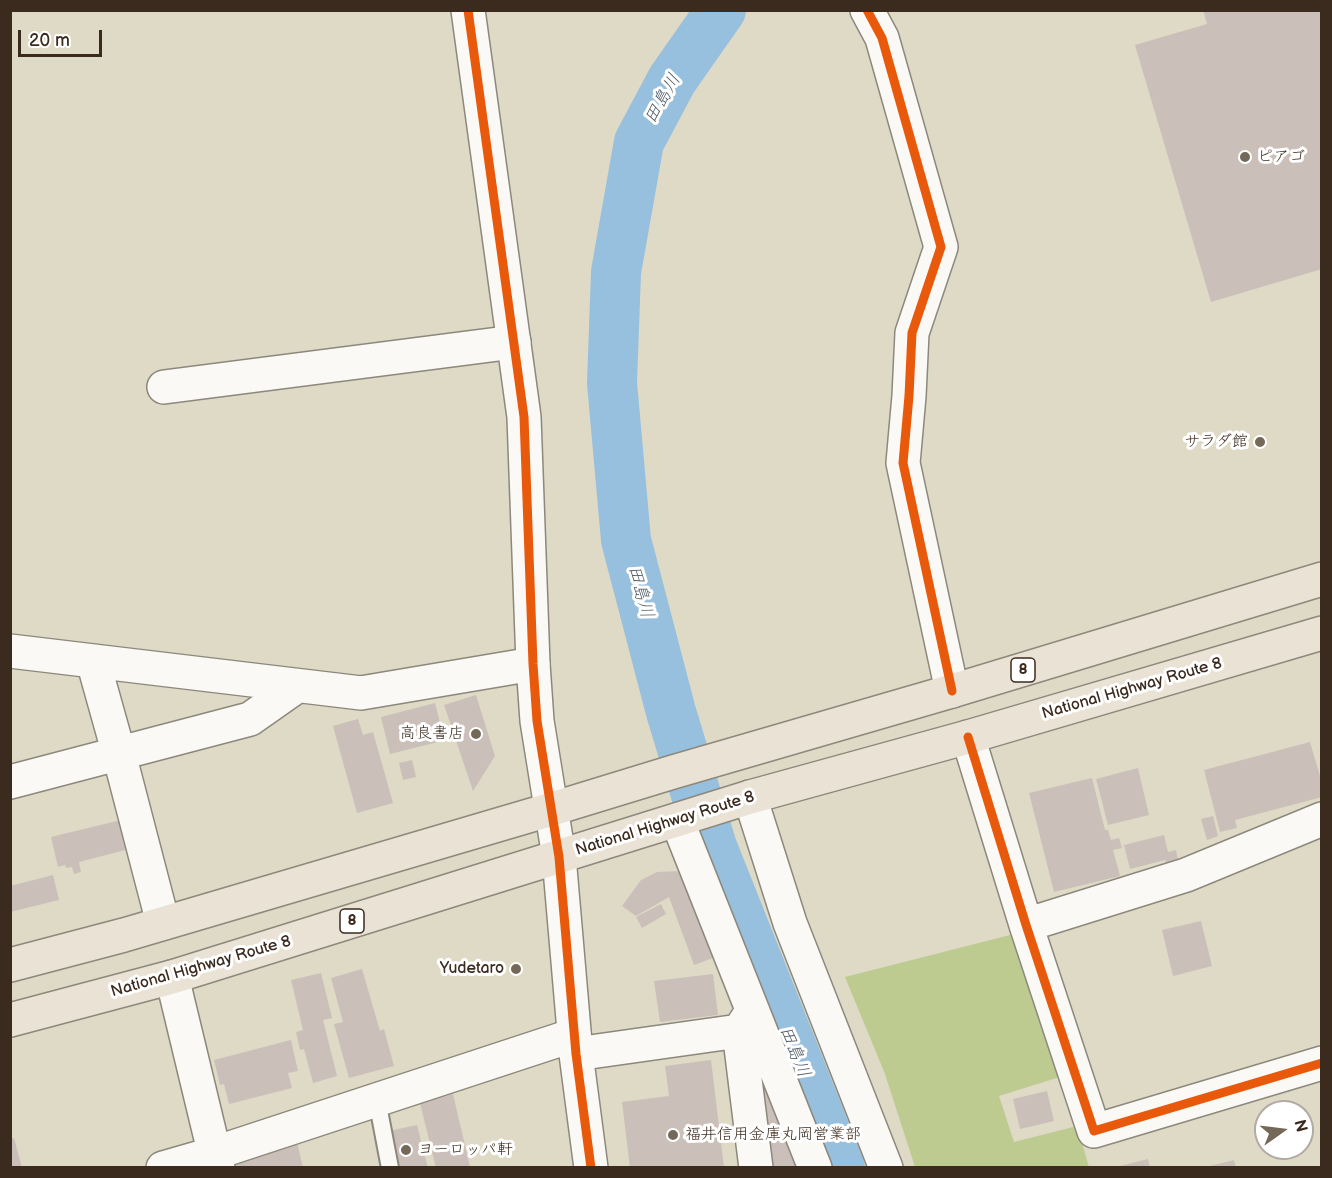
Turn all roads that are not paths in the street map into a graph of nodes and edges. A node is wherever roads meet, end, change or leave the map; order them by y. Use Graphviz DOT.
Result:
graph roads {
  1 [pos="468,10"];
  2 [pos="867,10"];
  3 [pos="514,342"];
  4 [pos="164,387"];
  5 [pos="1322,579"];
  6 [pos="1322,633"];
  7 [pos="10,651"];
  8 [pos="93,661"];
  9 [pos="533,664"];
  10 [pos="297,686"];
  11 [pos="952,691"];
  12 [pos="968,737"];
  13 [pos="119,754"];
  14 [pos="10,782"];
  15 [pos="745,799"];
  16 [pos="552,809"];
  17 [pos="685,818"];
  18 [pos="1322,819"];
  19 [pos="559,857"];
  20 [pos="163,923"];
  21 [pos="1026,925"];
  22 [pos="10,965"];
  23 [pos="172,977"];
  24 [pos="10,1020"];
  25 [pos="746,1020"];
  26 [pos="575,1044"];
  27 [pos="1322,1063"];
  28 [pos="377,1100"];
  29 [pos="216,1160"];
  30 [pos="163,1167"];
  31 [pos="390,1167"];
  32 [pos="591,1167"];
  33 [pos="756,1167"];
  34 [pos="815,1167"];
  35 [pos="886,1167"];
  1 -- 3 [label="street"];
  2 -- 11 [label="street"];
  3 -- 4 [label="street"];
  3 -- 9 [label="street"];
  5 -- 11 [label="highway, 8"];
  6 -- 12 [label="highway, National Highway Route 8 / 8"];
  7 -- 8 [label="street"];
  8 -- 10 [label="street"];
  8 -- 13 [label="street"];
  9 -- 10 [label="street"];
  9 -- 16 [label="street"];
  10 -- 13 [label="street"];
  11 -- 16 [label="highway, 8"];
  12 -- 15 [label="highway, National Highway Route 8 / 8"];
  12 -- 21 [label="street"];
  13 -- 14 [label="street"];
  13 -- 20 [label="street"];
  15 -- 17 [label="highway, National Highway Route 8 / 8"];
  15 -- 35 [label="street"];
  16 -- 19 [label="street"];
  16 -- 20 [label="highway, 8"];
  17 -- 19 [label="highway, National Highway Route 8 / 8"];
  17 -- 25 [label="street"];
  18 -- 21 [label="street"];
  19 -- 23 [label="highway, National Highway Route 8 / 8"];
  19 -- 26 [label="street"];
  20 -- 22 [label="highway, 8"];
  21 -- 27 [label="street"];
  23 -- 24 [label="highway, National Highway Route 8 / 8"];
  23 -- 29 [label="street"];
  25 -- 26 [label="street"];
  25 -- 33 [label="street"];
  25 -- 34 [label="street"];
  26 -- 28 [label="street"];
  26 -- 32 [label="street"];
  28 -- 29 [label="street"];
  28 -- 31 [label="lane"];
  29 -- 30 [label="street"];
}
